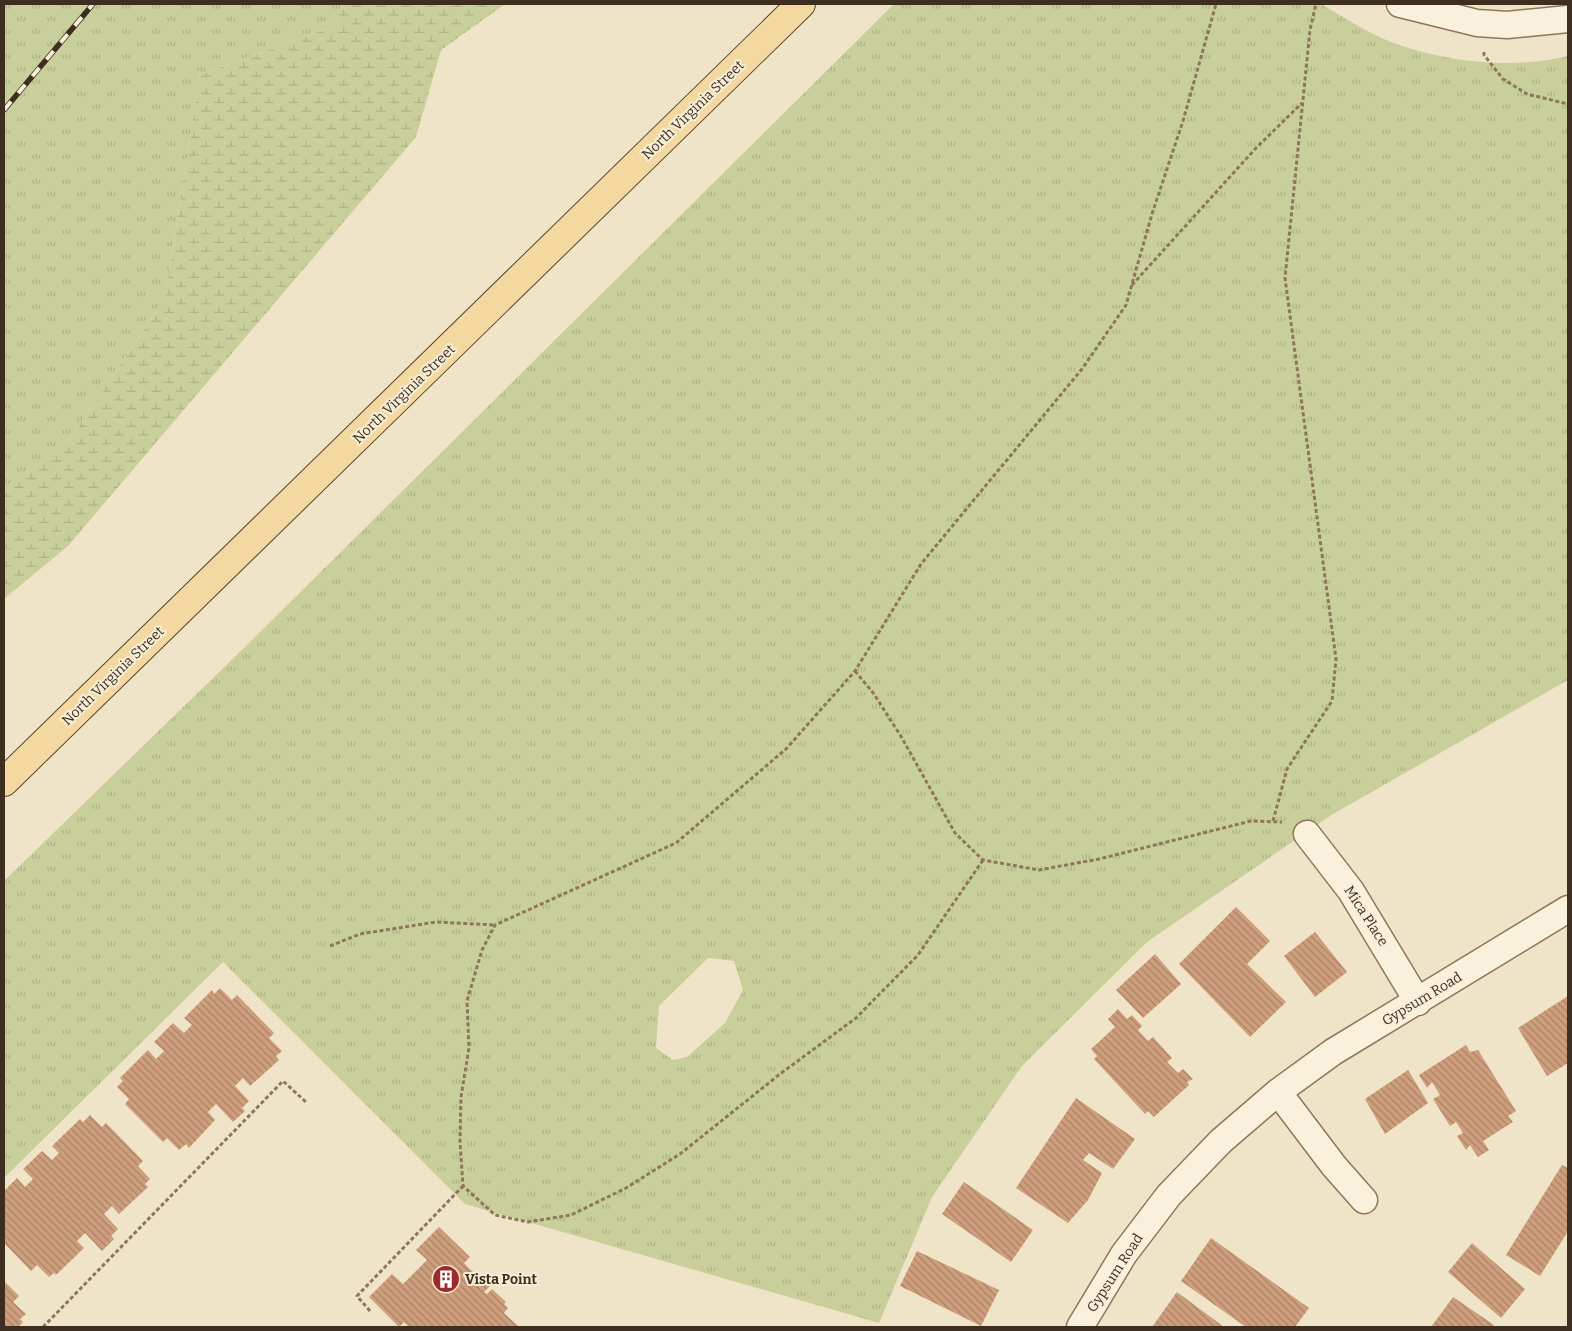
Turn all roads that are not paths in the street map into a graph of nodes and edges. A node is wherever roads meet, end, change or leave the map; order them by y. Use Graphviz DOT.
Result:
graph roads {
  1 [pos="802,4"];
  2 [pos="1400,4"];
  3 [pos="1568,19"];
  4 [pos="4,782"];
  5 [pos="1307,834"];
  6 [pos="1568,909"];
  7 [pos="1418,1002"];
  8 [pos="1278,1092"];
  9 [pos="1364,1200"];
  10 [pos="1080,1327"];
  1 -- 4 [label="main road, North Virginia Street"];
  2 -- 3 [label="street"];
  5 -- 7 [label="street, Mica Place"];
  6 -- 7 [label="street, Gypsum Road"];
  7 -- 8 [label="street, Gypsum Road"];
  8 -- 9 [label="street"];
  8 -- 10 [label="street, Gypsum Road"];
}
